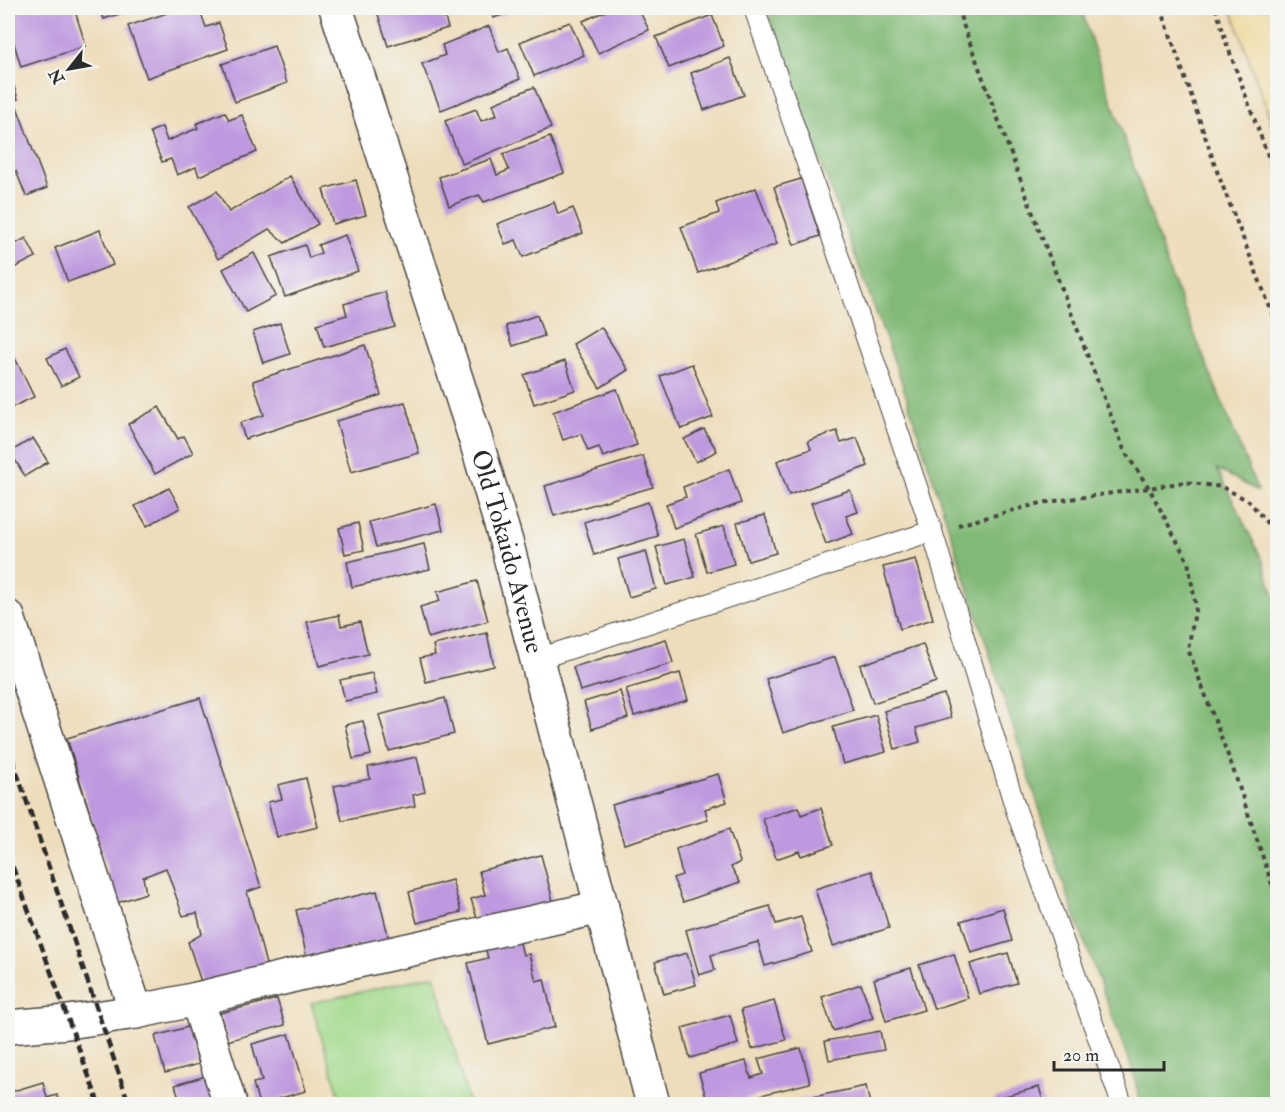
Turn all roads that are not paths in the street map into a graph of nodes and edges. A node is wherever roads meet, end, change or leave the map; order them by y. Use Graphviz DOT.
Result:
graph roads {
  1 [pos="336,8"];
  2 [pos="754,8"];
  3 [pos="932,531"];
  4 [pos="8,617"];
  5 [pos="538,659"];
  6 [pos="602,907"];
  7 [pos="197,999"];
  8 [pos="136,1012"];
  9 [pos="8,1027"];
  10 [pos="230,1104"];
  11 [pos="653,1104"];
  12 [pos="1122,1104"];
  1 -- 5 [label="main road, Old Tokaido Avenue"];
  2 -- 3 [label="lane"];
  3 -- 5 [label="lane"];
  3 -- 12 [label="lane"];
  4 -- 8 [label="main road"];
  5 -- 6 [label="main road, Old Tokaido Avenue"];
  6 -- 7 [label="main road"];
  6 -- 11 [label="main road, Old Tokaido Avenue"];
  7 -- 8 [label="main road"];
  7 -- 10 [label="main road"];
  8 -- 9 [label="main road"];
}
